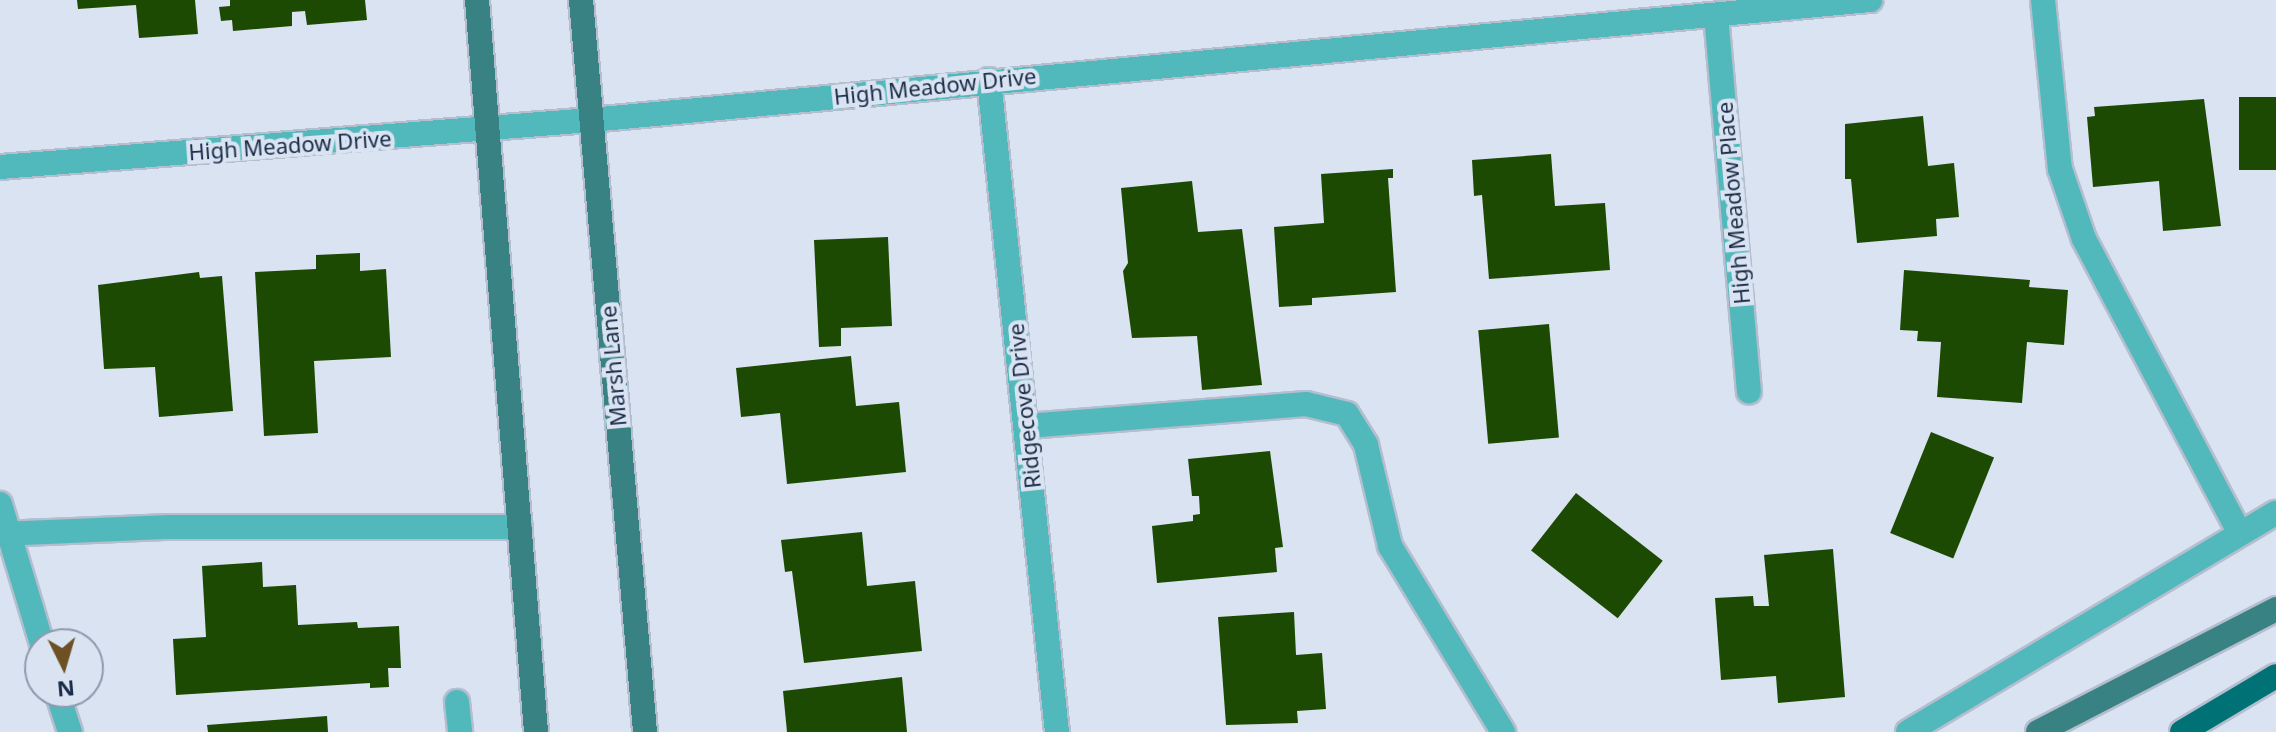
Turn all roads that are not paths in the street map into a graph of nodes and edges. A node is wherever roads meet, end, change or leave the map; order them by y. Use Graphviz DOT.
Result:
graph roads {
  1 [pos="477,0"];
  2 [pos="581,0"];
  3 [pos="1870,0"];
  4 [pos="2043,0"];
  5 [pos="1716,15"];
  6 [pos="989,80"];
  7 [pos="591,120"];
  8 [pos="489,129"];
  9 [pos="0,167"];
  10 [pos="1749,392"];
  11 [pos="1027,426"];
  12 [pos="0,504"];
  13 [pos="2276,513"];
  14 [pos="520,527"];
  15 [pos="2239,532"];
  16 [pos="4,533"];
  17 [pos="2276,609"];
  18 [pos="37,628"];
  19 [pos="2276,676"];
  20 [pos="457,702"];
  21 [pos="62,708"];
  22 [pos="70,732"];
  23 [pos="460,732"];
  24 [pos="536,732"];
  25 [pos="645,732"];
  26 [pos="1057,732"];
  27 [pos="1503,732"];
  28 [pos="1908,732"];
  29 [pos="2038,732"];
  30 [pos="2182,732"];
  1 -- 8 [label="main road"];
  2 -- 7 [label="main road, Marsh Lane"];
  3 -- 5 [label="street, High Meadow Drive"];
  4 -- 15 [label="street"];
  5 -- 6 [label="street, High Meadow Drive"];
  5 -- 10 [label="street, High Meadow Place"];
  6 -- 7 [label="street, High Meadow Drive"];
  6 -- 11 [label="street, Ridgecove Drive"];
  7 -- 8 [label="street, High Meadow Drive"];
  7 -- 25 [label="main road, Marsh Lane"];
  8 -- 9 [label="street, High Meadow Drive"];
  8 -- 14 [label="main road"];
  11 -- 26 [label="street, Ridgecove Drive"];
  11 -- 27 [label="street"];
  12 -- 16 [label="street"];
  13 -- 15 [label="street"];
  14 -- 16 [label="street"];
  14 -- 24 [label="main road"];
  15 -- 28 [label="street"];
  16 -- 18 [label="street"];
  17 -- 29 [label="main road"];
  19 -- 30 [label="highway"];
  20 -- 23 [label="street"];
  21 -- 22 [label="street"];
}
